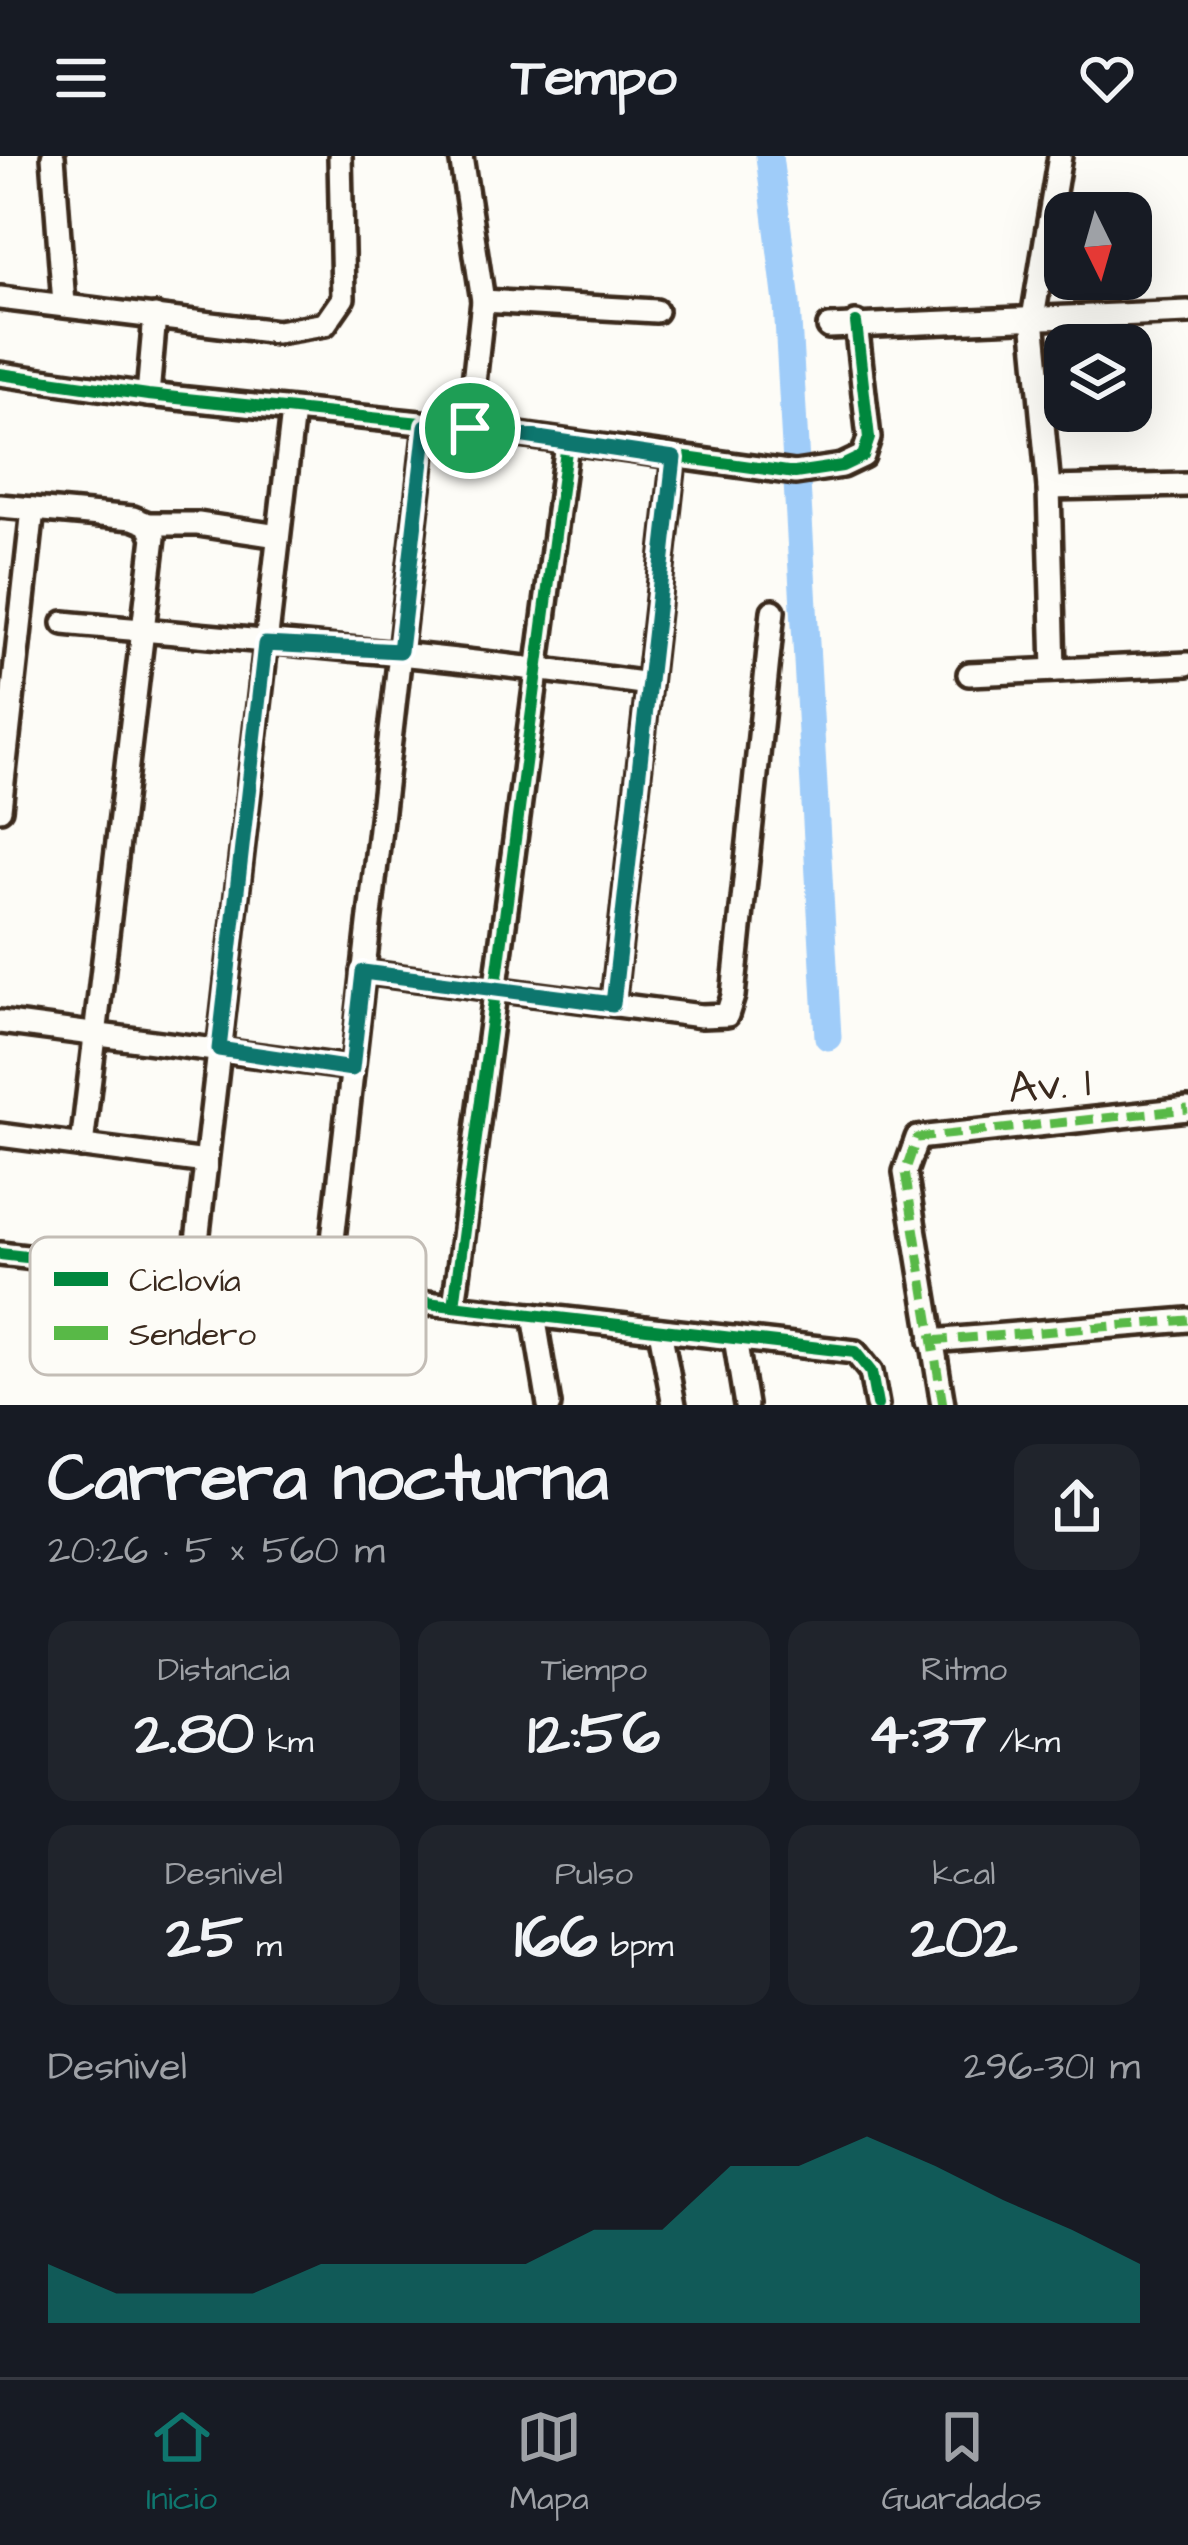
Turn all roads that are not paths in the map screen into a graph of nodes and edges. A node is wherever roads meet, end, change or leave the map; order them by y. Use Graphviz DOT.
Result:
graph roads {
  1 [pos="52,156"];
  2 [pos="340,156"];
  3 [pos="460,156"];
  4 [pos="1060,156"];
  5 [pos="0,298"];
  6 [pos="483,301"];
  7 [pos="64,304"];
  8 [pos="656,311"];
  9 [pos="1188,312"];
  10 [pos="155,316"];
  11 [pos="1033,318"];
  12 [pos="856,323"];
  13 [pos="830,327"];
  14 [pos="0,374"];
  15 [pos="148,395"];
  16 [pos="293,411"];
  17 [pos="426,426"];
  18 [pos="470,428"];
  19 [pos="566,443"];
  20 [pos="674,458"];
  21 [pos="1188,484"];
  22 [pos="1049,488"];
  23 [pos="0,506"];
  24 [pos="32,509"];
  25 [pos="148,524"];
  26 [pos="278,536"];
  27 [pos="772,610"];
  28 [pos="64,623"];
  29 [pos="141,630"];
  30 [pos="265,644"];
  31 [pos="400,651"];
  32 [pos="1188,664"];
  33 [pos="537,668"];
  34 [pos="1054,670"];
  35 [pos="969,674"];
  36 [pos="649,684"];
  37 [pos="0,809"];
  38 [pos="363,972"];
  39 [pos="495,988"];
  40 [pos="613,1004"];
  41 [pos="0,1022"];
  42 [pos="94,1034"];
  43 [pos="219,1049"];
  44 [pos="352,1069"];
  45 [pos="1188,1109"];
  46 [pos="0,1135"];
  47 [pos="82,1146"];
  48 [pos="206,1162"];
  49 [pos="197,1237"];
  50 [pos="333,1237"];
  51 [pos="0,1254"];
  52 [pos="30,1257"];
  53 [pos="426,1303"];
  54 [pos="454,1306"];
  55 [pos="534,1315"];
  56 [pos="1188,1320"];
  57 [pos="660,1330"];
  58 [pos="735,1338"];
  59 [pos="932,1342"];
  60 [pos="549,1405"];
  61 [pos="674,1405"];
  62 [pos="746,1405"];
  63 [pos="877,1405"];
  64 [pos="943,1405"];
  1 -- 7 [label="street"];
  2 -- 10 [label="street"];
  3 -- 6 [label="street"];
  4 -- 11 [label="street"];
  5 -- 7 [label="street"];
  6 -- 8 [label="street"];
  6 -- 18 [label="street"];
  7 -- 10 [label="street"];
  9 -- 11 [label="street"];
  10 -- 15 [label="street"];
  11 -- 12 [label="street"];
  11 -- 22 [label="street"];
  12 -- 13 [label="street"];
  12 -- 20 [label="street"];
  14 -- 15 [label="street"];
  15 -- 16 [label="street"];
  16 -- 17 [label="street"];
  16 -- 26 [label="street"];
  17 -- 18 [label="street"];
  17 -- 31 [label="street"];
  18 -- 19 [label="street"];
  19 -- 20 [label="street"];
  19 -- 33 [label="street"];
  20 -- 36 [label="street"];
  21 -- 22 [label="street"];
  22 -- 34 [label="street"];
  23 -- 24 [label="street"];
  24 -- 25 [label="street"];
  24 -- 37 [label="street"];
  25 -- 26 [label="street"];
  25 -- 29 [label="street"];
  26 -- 30 [label="street"];
  27 -- 40 [label="street"];
  28 -- 29 [label="street"];
  29 -- 30 [label="street"];
  29 -- 42 [label="street"];
  30 -- 31 [label="street"];
  30 -- 43 [label="street"];
  31 -- 33 [label="street"];
  31 -- 38 [label="street"];
  32 -- 34 [label="street"];
  33 -- 36 [label="street"];
  33 -- 39 [label="street"];
  34 -- 35 [label="street"];
  36 -- 40 [label="street"];
  38 -- 39 [label="street"];
  38 -- 44 [label="street"];
  39 -- 40 [label="street"];
  39 -- 54 [label="street"];
  41 -- 42 [label="street"];
  42 -- 43 [label="street"];
  42 -- 47 [label="street"];
  43 -- 44 [label="street"];
  43 -- 48 [label="street"];
  44 -- 50 [label="street"];
  45 -- 59 [label="street, Av. 1"];
  46 -- 47 [label="street"];
  47 -- 48 [label="street"];
  48 -- 49 [label="street"];
  51 -- 52 [label="street"];
  53 -- 54 [label="street"];
  54 -- 55 [label="street"];
  55 -- 57 [label="street"];
  55 -- 60 [label="street"];
  56 -- 59 [label="street"];
  57 -- 58 [label="street"];
  57 -- 61 [label="street"];
  58 -- 62 [label="street"];
  58 -- 63 [label="street"];
  59 -- 64 [label="street"];
}
